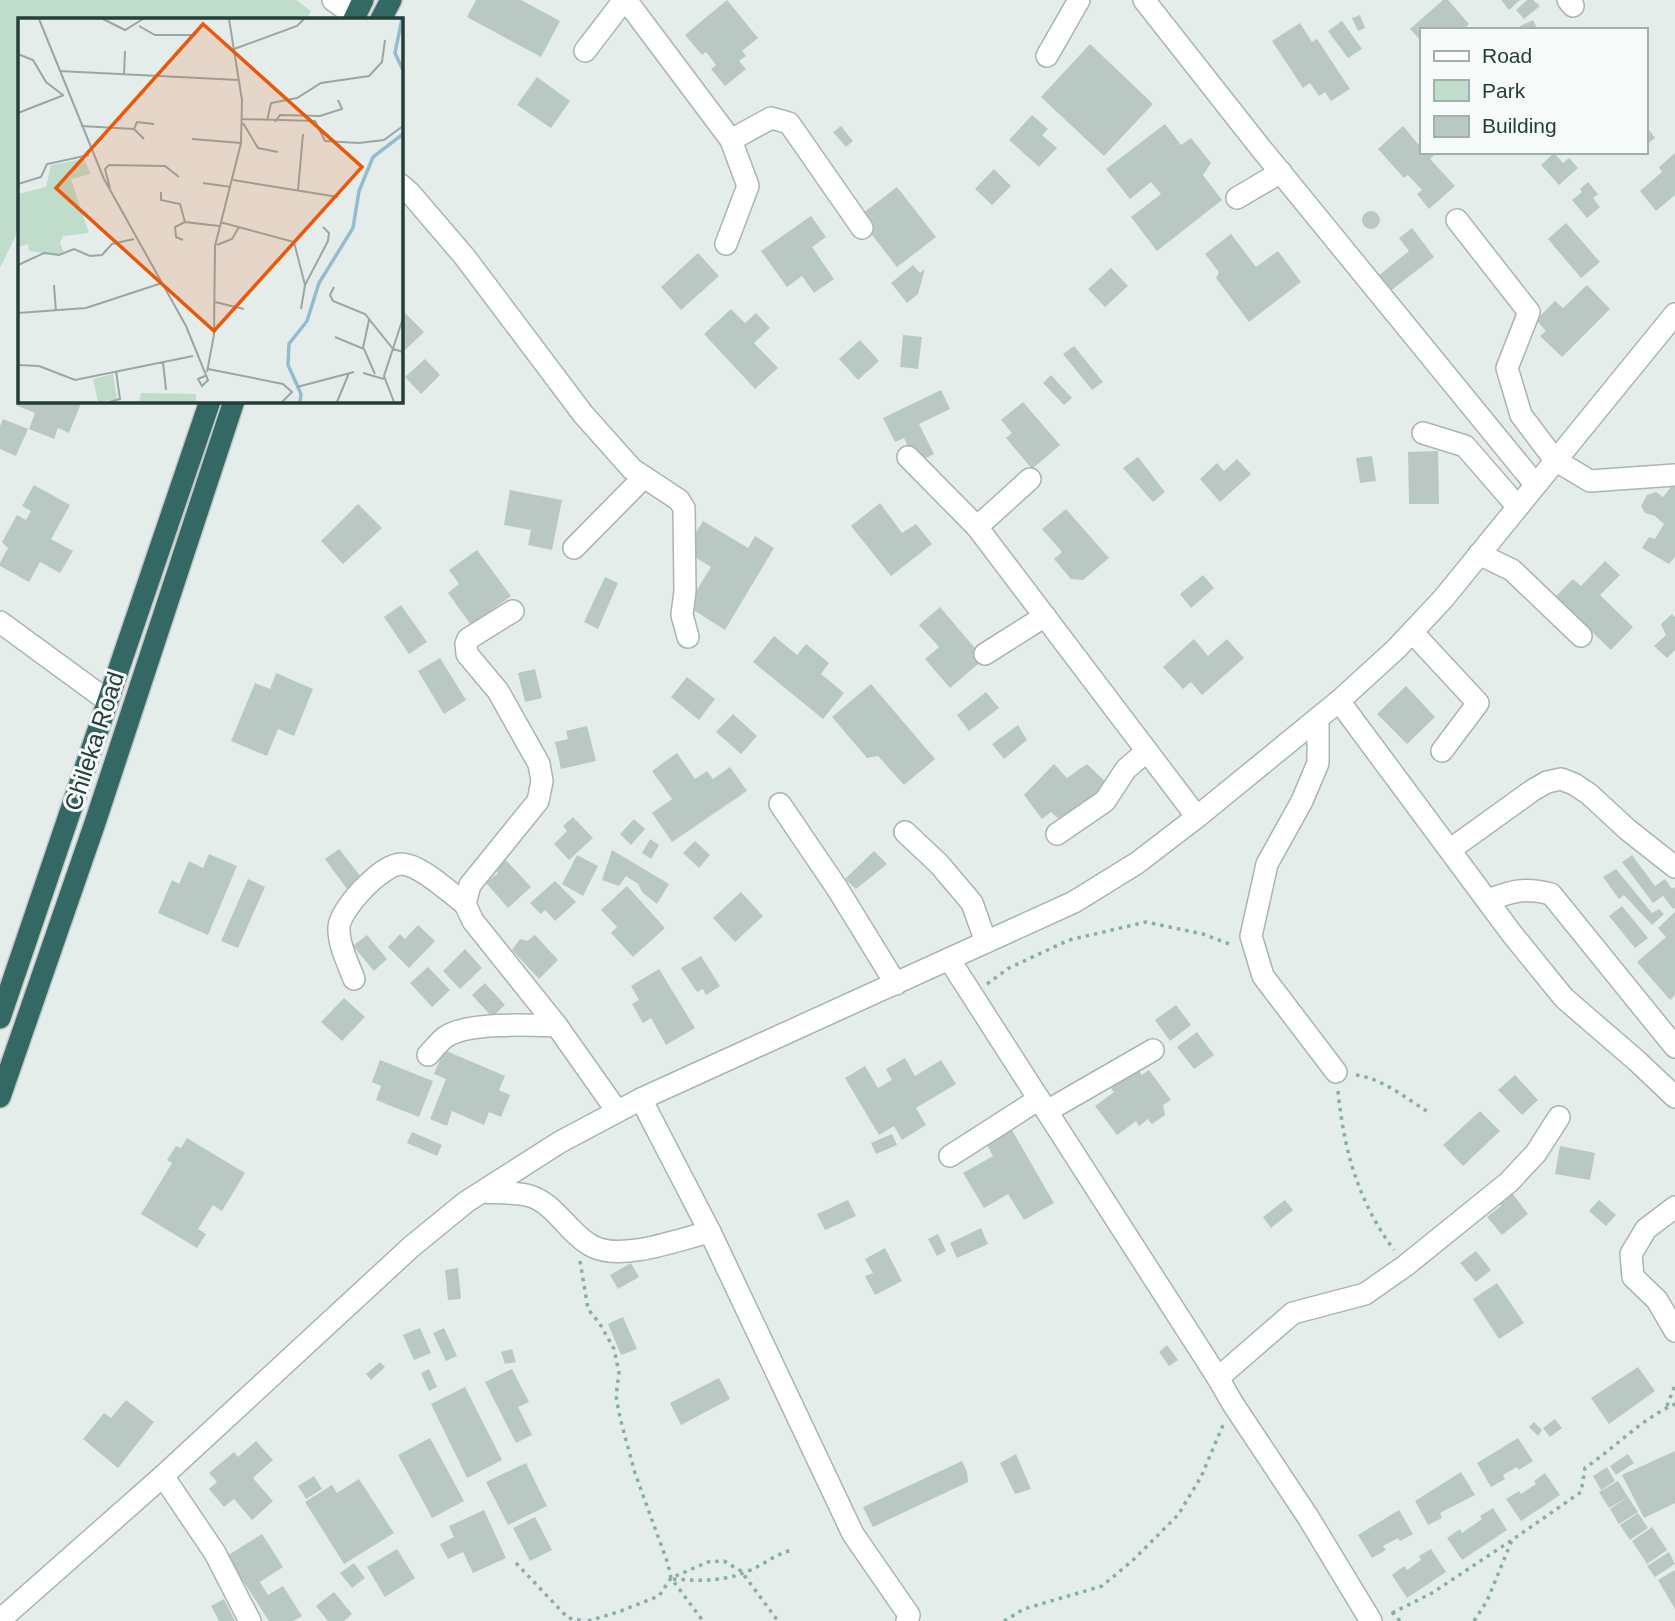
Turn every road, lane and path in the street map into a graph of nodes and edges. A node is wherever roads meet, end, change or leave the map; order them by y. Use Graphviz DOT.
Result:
graph roads {
  1 [pos="333,0"];
  2 [pos="391,0"];
  3 [pos="625,0"];
  4 [pos="1080,0"];
  5 [pos="1144,0"];
  6 [pos="357,12"];
  7 [pos="327,18"];
  8 [pos="382,18"];
  9 [pos="585,51"];
  10 [pos="1047,56"];
  11 [pos="731,140"];
  12 [pos="1280,172"];
  13 [pos="402,187"];
  14 [pos="1237,198"];
  15 [pos="1457,220"];
  16 [pos="862,228"];
  17 [pos="726,244"];
  18 [pos="1675,314"];
  19 [pos="210,402"];
  20 [pos="234,402"];
  21 [pos="1423,433"];
  22 [pos="908,457"];
  23 [pos="1555,460"];
  24 [pos="1675,475"];
  25 [pos="644,477"];
  26 [pos="1030,479"];
  27 [pos="1535,484"];
  28 [pos="1517,506"];
  29 [pos="975,524"];
  30 [pos="574,548"];
  31 [pos="1479,554"];
  32 [pos="513,611"];
  33 [pos="1045,616"];
  34 [pos="0,622"];
  35 [pos="1412,632"];
  36 [pos="1581,636"];
  37 [pos="688,637"];
  38 [pos="985,654"];
  39 [pos="108,701"];
  40 [pos="1339,701"];
  41 [pos="1318,718"];
  42 [pos="1147,751"];
  43 [pos="1442,751"];
  44 [pos="780,804"];
  45 [pos="1197,817"];
  46 [pos="905,832"];
  47 [pos="1057,834"];
  48 [pos="1451,849"];
  49 [pos="1675,867"];
  50 [pos="1488,900"];
  51 [pos="464,904"];
  52 [pos="986,942"];
  53 [pos="1240,953"];
  54 [pos="949,959"];
  55 [pos="354,979"];
  56 [pos="896,984"];
  57 [pos="971,995"];
  58 [pos="0,1018"];
  59 [pos="557,1026"];
  60 [pos="1675,1047"];
  61 [pos="1153,1050"];
  62 [pos="428,1055"];
  63 [pos="1336,1072"];
  64 [pos="2,1084"];
  65 [pos="1675,1097"];
  66 [pos="641,1098"];
  67 [pos="1043,1105"];
  68 [pos="617,1111"];
  69 [pos="1428,1112"];
  70 [pos="1559,1117"];
  71 [pos="950,1156"];
  72 [pos="482,1192"];
  73 [pos="1675,1207"];
  74 [pos="710,1232"];
  75 [pos="579,1260"];
  76 [pos="1405,1265"];
  77 [pos="1675,1331"];
  78 [pos="1218,1378"];
  79 [pos="1675,1385"];
  80 [pos="1233,1404"];
  81 [pos="1672,1406"];
  82 [pos="163,1476"];
  83 [pos="1512,1539"];
  84 [pos="792,1550"];
  85 [pos="516,1563"];
  86 [pos="671,1578"];
  87 [pos="1392,1613"];
  88 [pos="0,1620"];
  89 [pos="250,1621"];
  90 [pos="586,1621"];
  91 [pos="703,1621"];
  92 [pos="778,1621"];
  93 [pos="907,1621"];
  94 [pos="1004,1621"];
  95 [pos="1371,1621"];
  96 [pos="1474,1621"];
  1 -- 6 [label="street"];
  1 -- 7 [label="street"];
  2 -- 8 [label="highway"];
  3 -- 9 [label="street"];
  3 -- 11 [label="street"];
  4 -- 10 [label="street"];
  5 -- 12 [label="street"];
  11 -- 16 [label="street"];
  11 -- 17 [label="street"];
  12 -- 14 [label="street"];
  12 -- 27 [label="street"];
  13 -- 25 [label="street"];
  15 -- 23 [label="street"];
  18 -- 23 [label="street"];
  19 -- 39 [label="highway, Chileka Road"];
  20 -- 64 [label="highway, Chileka Road"];
  21 -- 28 [label="street"];
  22 -- 29 [label="street"];
  23 -- 24 [label="street"];
  23 -- 27 [label="street"];
  25 -- 30 [label="street"];
  25 -- 37 [label="street"];
  26 -- 29 [label="street"];
  27 -- 28 [label="street"];
  28 -- 31 [label="street"];
  29 -- 33 [label="street"];
  31 -- 35 [label="street"];
  31 -- 36 [label="street"];
  32 -- 51 [label="street"];
  33 -- 38 [label="street"];
  33 -- 42 [label="street"];
  34 -- 39 [label="street"];
  35 -- 40 [label="street"];
  35 -- 43 [label="street"];
  39 -- 58 [label="highway, Chileka Road"];
  40 -- 41 [label="street"];
  40 -- 48 [label="street"];
  41 -- 45 [label="street"];
  41 -- 63 [label="street"];
  42 -- 45 [label="street"];
  42 -- 47 [label="street"];
  44 -- 56 [label="street"];
  45 -- 52 [label="street"];
  46 -- 52 [label="street"];
  48 -- 49 [label="street"];
  48 -- 50 [label="street"];
  50 -- 60 [label="street"];
  50 -- 65 [label="street"];
  51 -- 55 [label="street"];
  51 -- 59 [label="street"];
  52 -- 54 [label="street"];
  53 -- 57 [label="path"];
  54 -- 56 [label="street"];
  54 -- 57 [label="street"];
  56 -- 66 [label="street"];
  57 -- 67 [label="street"];
  59 -- 62 [label="street"];
  59 -- 68 [label="street"];
  61 -- 67 [label="street"];
  63 -- 69 [label="path"];
  63 -- 76 [label="path"];
  66 -- 68 [label="street"];
  66 -- 74 [label="street"];
  67 -- 71 [label="street"];
  67 -- 78 [label="street"];
  68 -- 72 [label="street"];
  70 -- 76 [label="street"];
  72 -- 74 [label="street"];
  72 -- 82 [label="street"];
  73 -- 77 [label="street"];
  74 -- 93 [label="street"];
  75 -- 86 [label="path"];
  76 -- 78 [label="street"];
  78 -- 80 [label="street"];
  79 -- 81 [label="path"];
  80 -- 94 [label="path"];
  80 -- 95 [label="street"];
  81 -- 83 [label="path"];
  82 -- 88 [label="street"];
  82 -- 89 [label="street"];
  83 -- 87 [label="path"];
  83 -- 96 [label="path"];
  84 -- 86 [label="path"];
  85 -- 90 [label="path"];
  86 -- 90 [label="path"];
  86 -- 91 [label="path"];
  86 -- 92 [label="path"];
}
